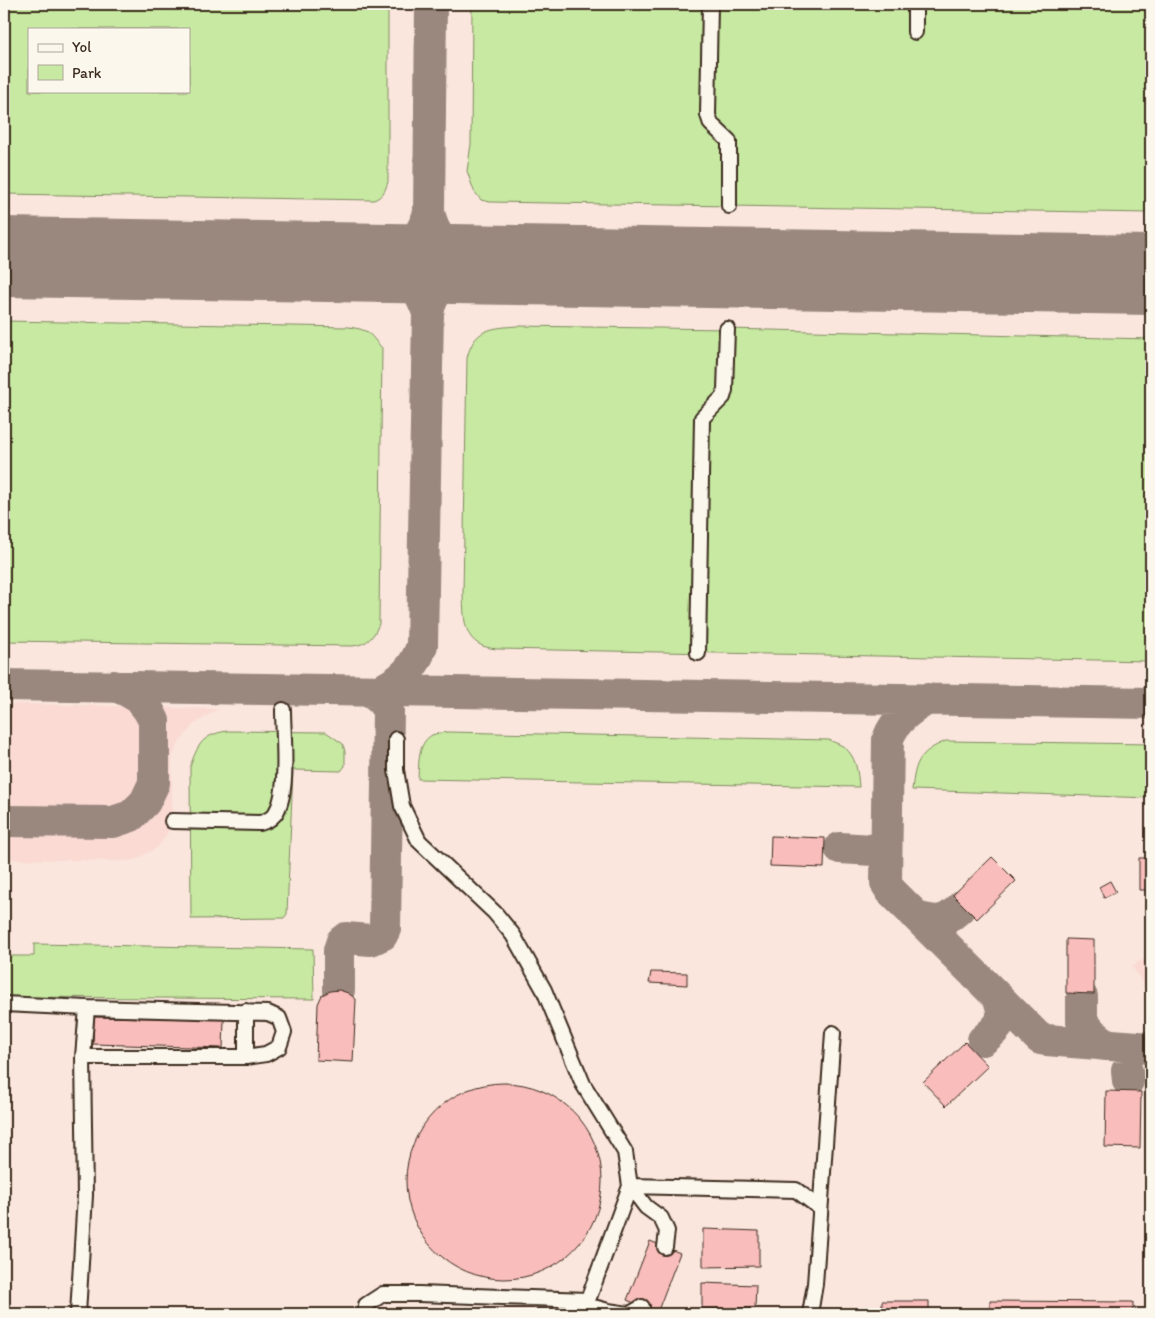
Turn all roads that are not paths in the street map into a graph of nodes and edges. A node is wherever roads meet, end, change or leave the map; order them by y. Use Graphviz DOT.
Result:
graph roads {
  1 [pos="710,4"];
  2 [pos="915,4"];
  3 [pos="915,32"];
  4 [pos="729,206"];
  5 [pos="727,329"];
  6 [pos="698,653"];
  7 [pos="283,710"];
  8 [pos="396,739"];
  9 [pos="172,821"];
  10 [pos="4,1004"];
  11 [pos="87,1008"];
  12 [pos="246,1011"];
  13 [pos="833,1033"];
  14 [pos="84,1057"];
  15 [pos="246,1057"];
  16 [pos="630,1186"];
  17 [pos="820,1208"];
  18 [pos="665,1247"];
  19 [pos="585,1306"];
  20 [pos="642,1307"];
  21 [pos="78,1314"];
  22 [pos="365,1314"];
  23 [pos="629,1314"];
  24 [pos="809,1314"];
  1 -- 4 [label="lane"];
  2 -- 3 [label="lane"];
  5 -- 6 [label="lane"];
  7 -- 9 [label="lane"];
  8 -- 16 [label="lane"];
  10 -- 11 [label="lane"];
  11 -- 12 [label="lane"];
  11 -- 14 [label="lane"];
  12 -- 15 [label="lane"];
  12 -- 15 [label="lane"];
  13 -- 17 [label="lane"];
  14 -- 15 [label="lane"];
  14 -- 21 [label="lane"];
  16 -- 17 [label="lane"];
  16 -- 18 [label="lane"];
  16 -- 19 [label="lane"];
  17 -- 24 [label="lane"];
  19 -- 22 [label="lane"];
  19 -- 23 [label="lane"];
  20 -- 23 [label="lane"];
}
